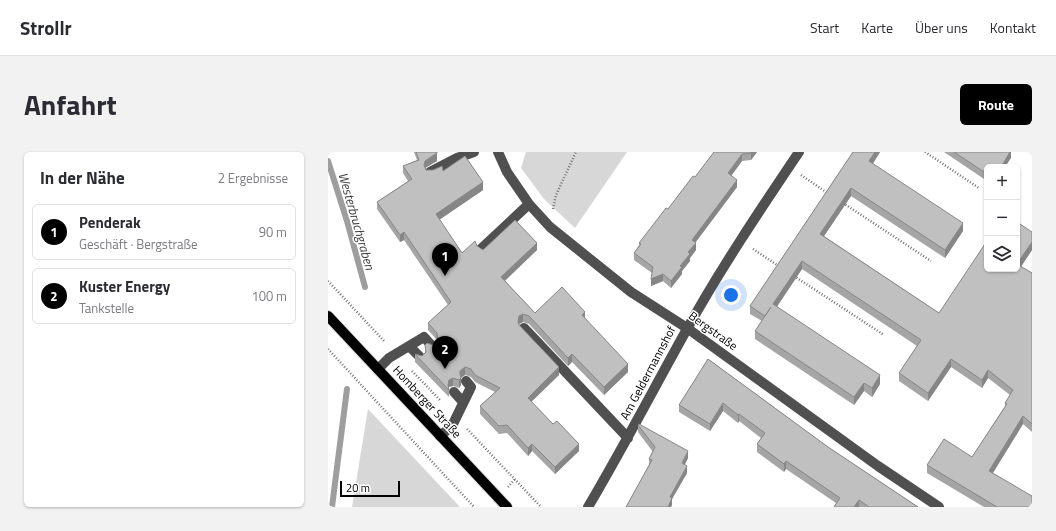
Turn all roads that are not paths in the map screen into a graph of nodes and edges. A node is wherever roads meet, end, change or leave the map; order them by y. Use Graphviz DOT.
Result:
graph roads {
  1 [pos="474,152"];
  2 [pos="498,152"];
  3 [pos="799,152"];
  4 [pos="430,172"];
  5 [pos="529,204"];
  6 [pos="481,249"];
  7 [pos="328,316"];
  8 [pos="524,328"];
  9 [pos="687,328"];
  10 [pos="409,346"];
  11 [pos="432,346"];
  12 [pos="420,357"];
  13 [pos="378,369"];
  14 [pos="466,381"];
  15 [pos="454,392"];
  16 [pos="463,402"];
  17 [pos="440,436"];
  18 [pos="628,438"];
  19 [pos="507,507"];
  20 [pos="588,507"];
  21 [pos="939,507"];
  1 -- 4 [label="street"];
  2 -- 5 [label="street, Bergstraße"];
  3 -- 9 [label="street, Am Geldermannshof"];
  5 -- 6 [label="street"];
  5 -- 9 [label="street, Bergstraße"];
  7 -- 13 [label="main road, Homberger Straße"];
  8 -- 18 [label="street"];
  9 -- 18 [label="street, Am Geldermannshof"];
  9 -- 21 [label="street, Bergstraße"];
  10 -- 11 [label="street"];
  10 -- 12 [label="street"];
  10 -- 13 [label="street"];
  13 -- 17 [label="main road, Homberger Straße"];
  14 -- 16 [label="street"];
  15 -- 16 [label="street"];
  16 -- 17 [label="street"];
  17 -- 19 [label="main road, Homberger Straße"];
  18 -- 20 [label="street, Am Geldermannshof"];
}
